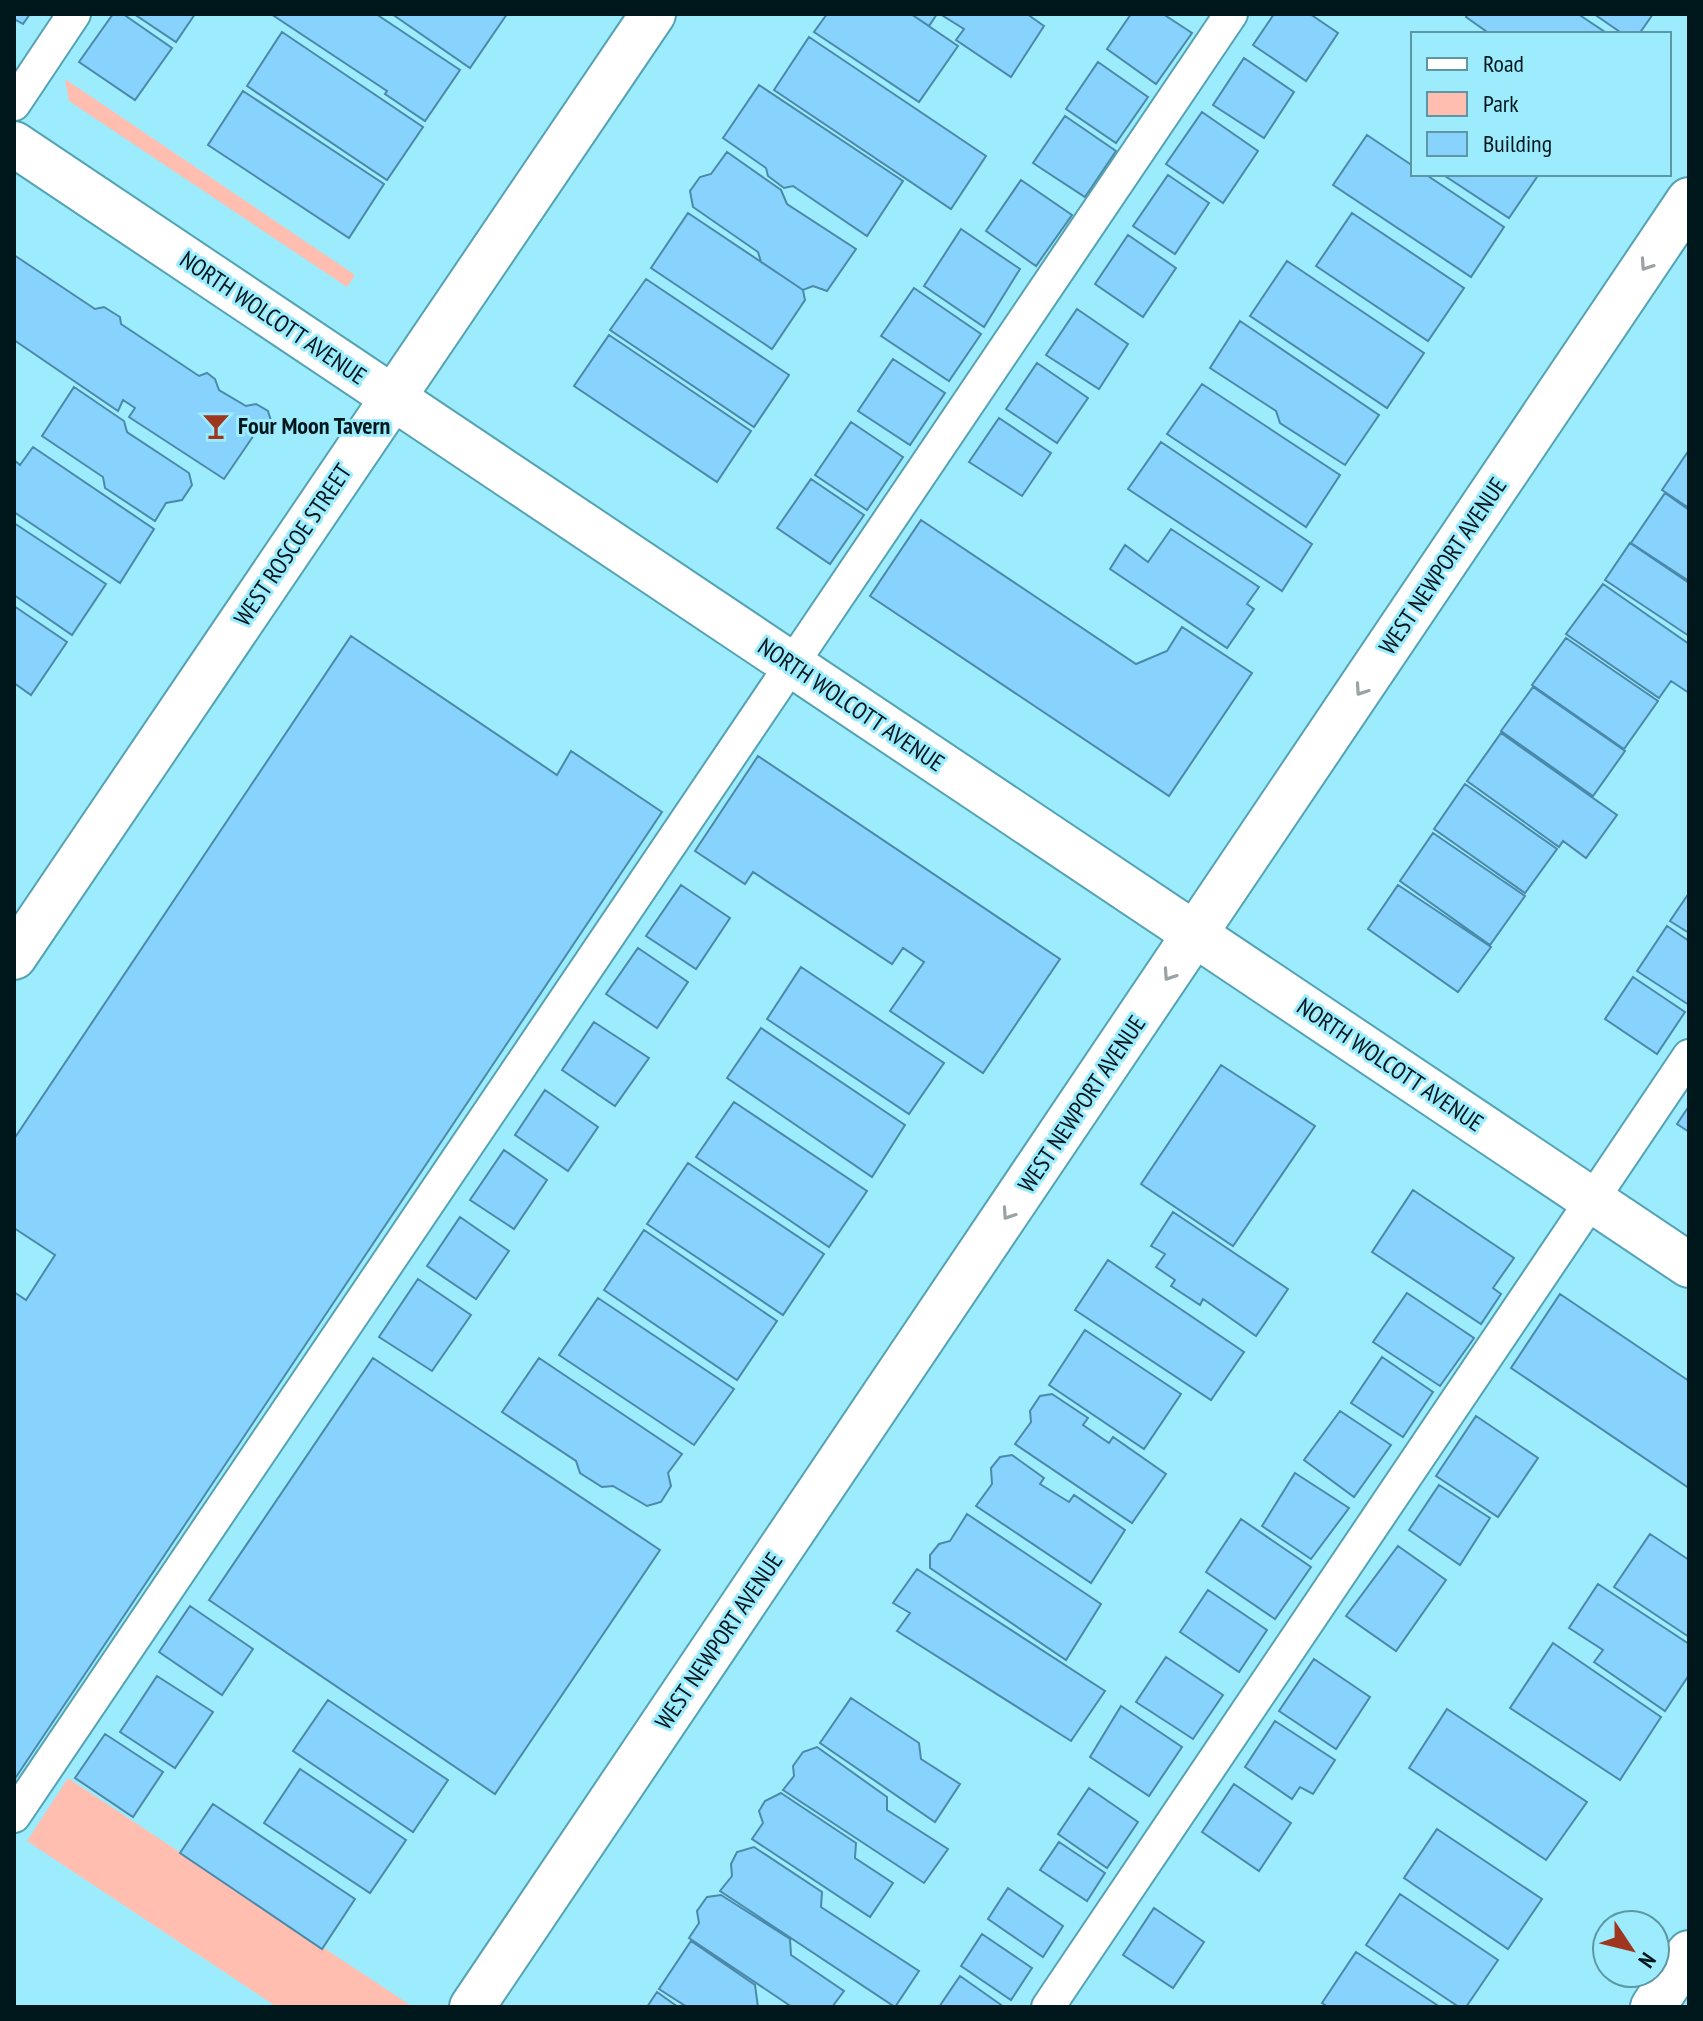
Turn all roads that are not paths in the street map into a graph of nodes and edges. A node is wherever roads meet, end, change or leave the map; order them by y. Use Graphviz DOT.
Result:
graph roads {
  1 [pos="74,14"];
  2 [pos="653,14"];
  3 [pos="1231,14"];
  4 [pos="14,104"];
  5 [pos="14,144"];
  6 [pos="1689,200"];
  7 [pos="393,398"];
  8 [pos="792,665"];
  9 [pos="1196,935"];
  10 [pos="14,957"];
  11 [pos="1689,1056"];
  12 [pos="1591,1200"];
  13 [pos="1689,1265"];
  14 [pos="14,1816"];
  15 [pos="1689,1953"];
  16 [pos="472,2007"];
  17 [pos="1048,2007"];
  18 [pos="1653,2007"];
  1 -- 4 [label="lane"];
  2 -- 7 [label="street, WEST ROSCOE STREET"];
  3 -- 8 [label="lane"];
  5 -- 7 [label="street, NORTH WOLCOTT AVENUE"];
  6 -- 9 [label="street, WEST NEWPORT AVENUE, one-way"];
  7 -- 8 [label="street, NORTH WOLCOTT AVENUE"];
  7 -- 10 [label="street, WEST ROSCOE STREET"];
  8 -- 9 [label="street, NORTH WOLCOTT AVENUE"];
  8 -- 14 [label="lane"];
  9 -- 12 [label="street, NORTH WOLCOTT AVENUE"];
  9 -- 16 [label="street, WEST NEWPORT AVENUE, one-way"];
  11 -- 12 [label="lane"];
  12 -- 13 [label="street, NORTH WOLCOTT AVENUE"];
  12 -- 17 [label="lane"];
  15 -- 18 [label="street"];
}
